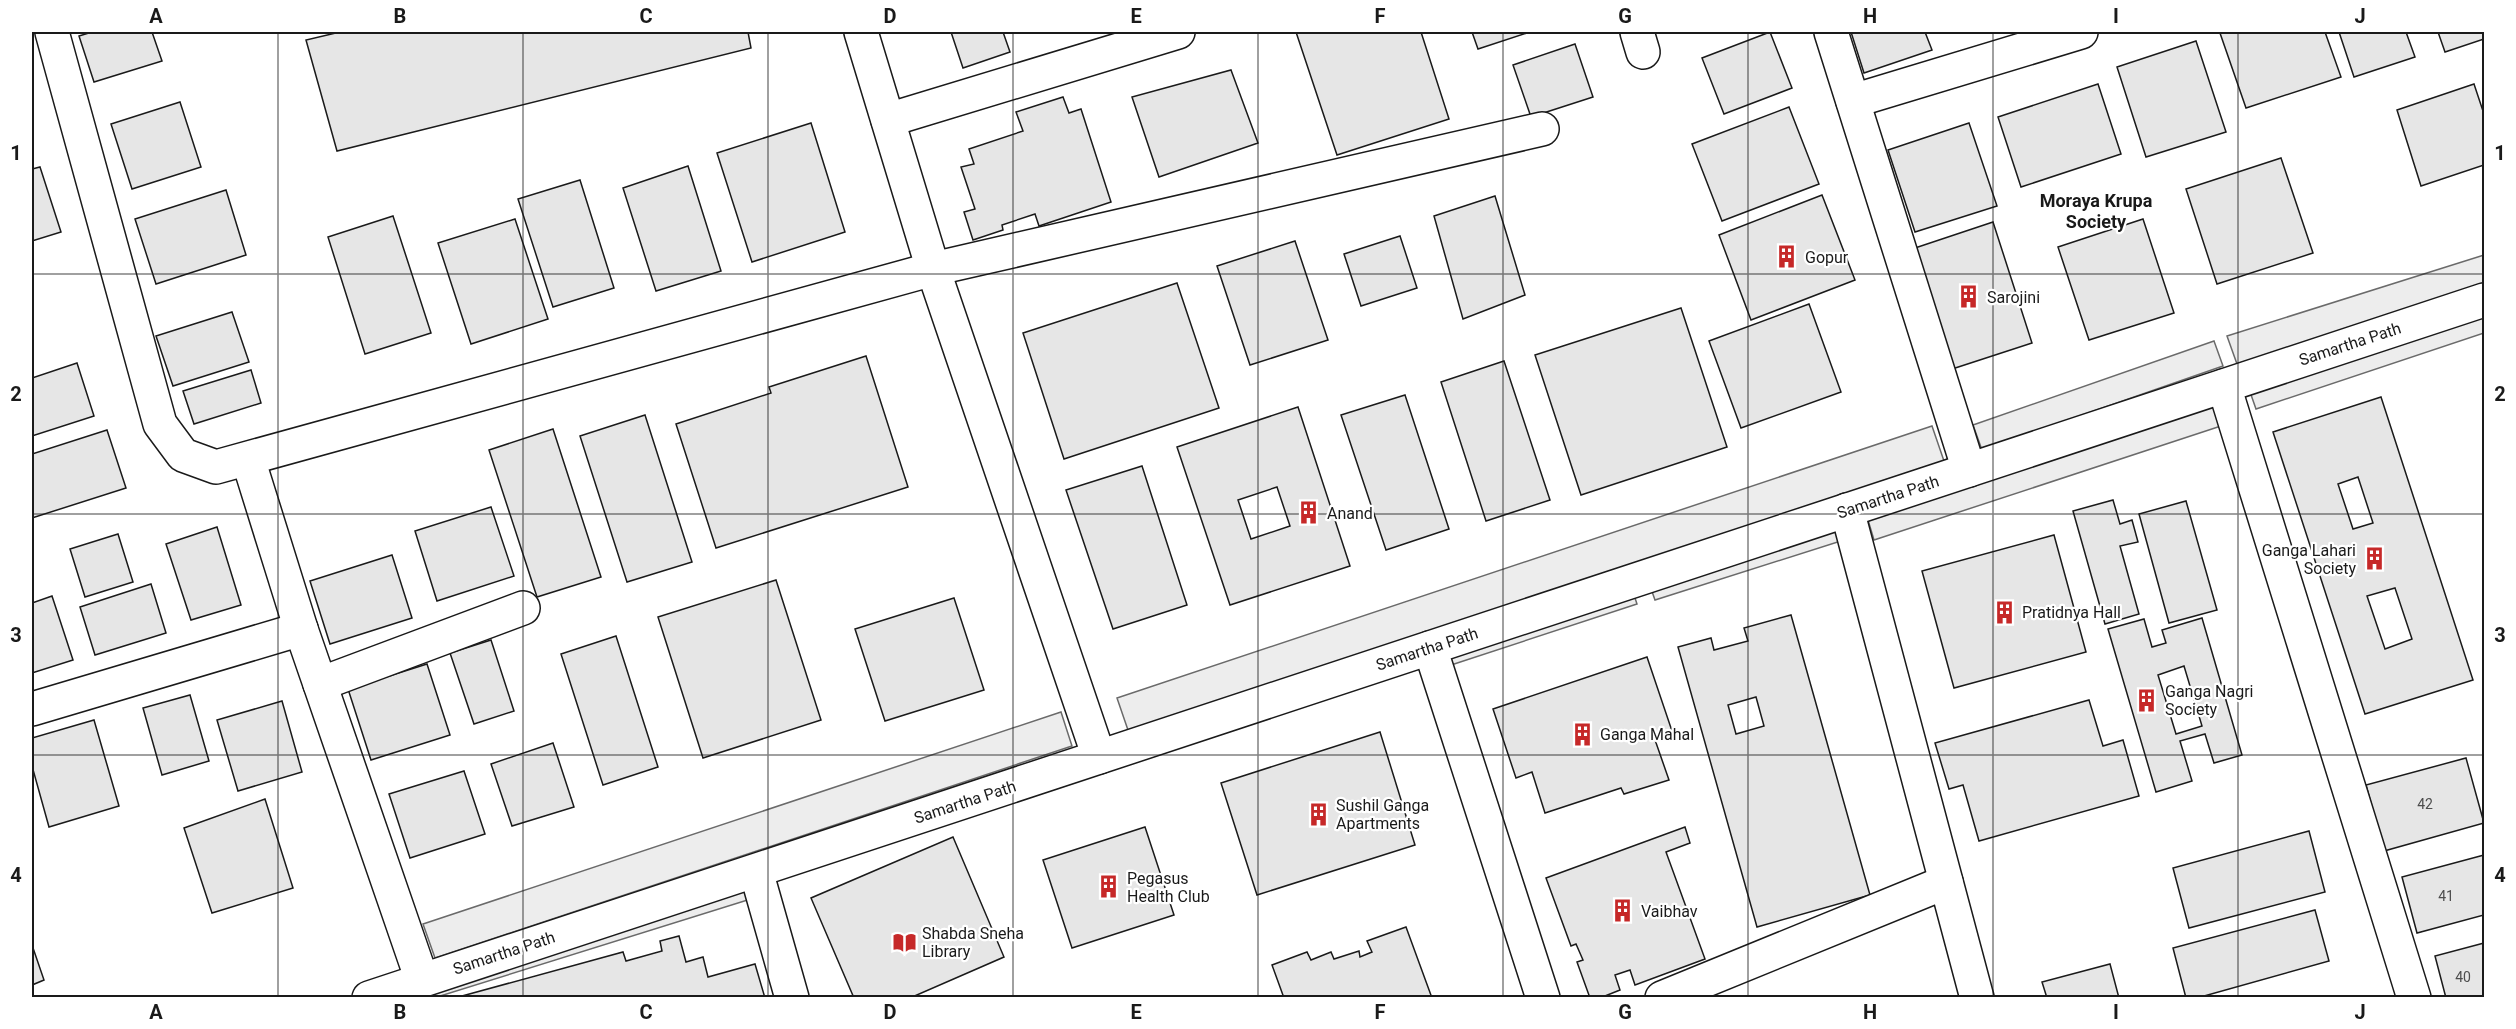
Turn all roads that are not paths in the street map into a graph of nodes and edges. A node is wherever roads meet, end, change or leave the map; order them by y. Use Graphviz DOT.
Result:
graph roads {
  1 [pos="52,32"];
  2 [pos="861,32"];
  3 [pos="1178,32"];
  4 [pos="1831,32"];
  5 [pos="2081,32"];
  6 [pos="1853,101"];
  7 [pos="888,120"];
  8 [pos="1542,129"];
  9 [pos="933,269"];
  10 [pos="2484,300"];
  11 [pos="2224,386"];
  12 [pos="248,459"];
  13 [pos="1969,471"];
  14 [pos="1847,510"];
  15 [pos="523,608"];
  16 [pos="301,629"];
  17 [pos="1430,648"];
  18 [pos="320,684"];
  19 [pos="32,709"];
  20 [pos="1100,757"];
  21 [pos="756,871"];
  22 [pos="1946,882"];
  23 [pos="422,980"];
  24 [pos="369,998"];
  25 [pos="792,998"];
  26 [pos="1543,998"];
  27 [pos="1662,998"];
  28 [pos="1977,998"];
  29 [pos="2414,998"];
  1 -- 12 [label="street"];
  2 -- 7 [label="street"];
  3 -- 7 [label="street"];
  4 -- 6 [label="street"];
  5 -- 6 [label="street"];
  6 -- 13 [label="street"];
  7 -- 9 [label="street"];
  8 -- 9 [label="street"];
  9 -- 12 [label="street"];
  9 -- 20 [label="street"];
  10 -- 11 [label="street, Samartha Path"];
  11 -- 13 [label="street, Samartha Path"];
  11 -- 29 [label="street"];
  12 -- 16 [label="street"];
  13 -- 14 [label="street, Samartha Path"];
  14 -- 17 [label="street, Samartha Path"];
  14 -- 22 [label="street"];
  15 -- 18 [label="street"];
  16 -- 18 [label="street"];
  16 -- 19 [label="street"];
  17 -- 20 [label="street, Samartha Path"];
  17 -- 26 [label="street"];
  18 -- 23 [label="street"];
  20 -- 21 [label="street, Samartha Path"];
  21 -- 23 [label="street, Samartha Path"];
  21 -- 25 [label="street"];
  22 -- 27 [label="street"];
  22 -- 28 [label="street"];
  23 -- 24 [label="street, Samartha Path"];
}
